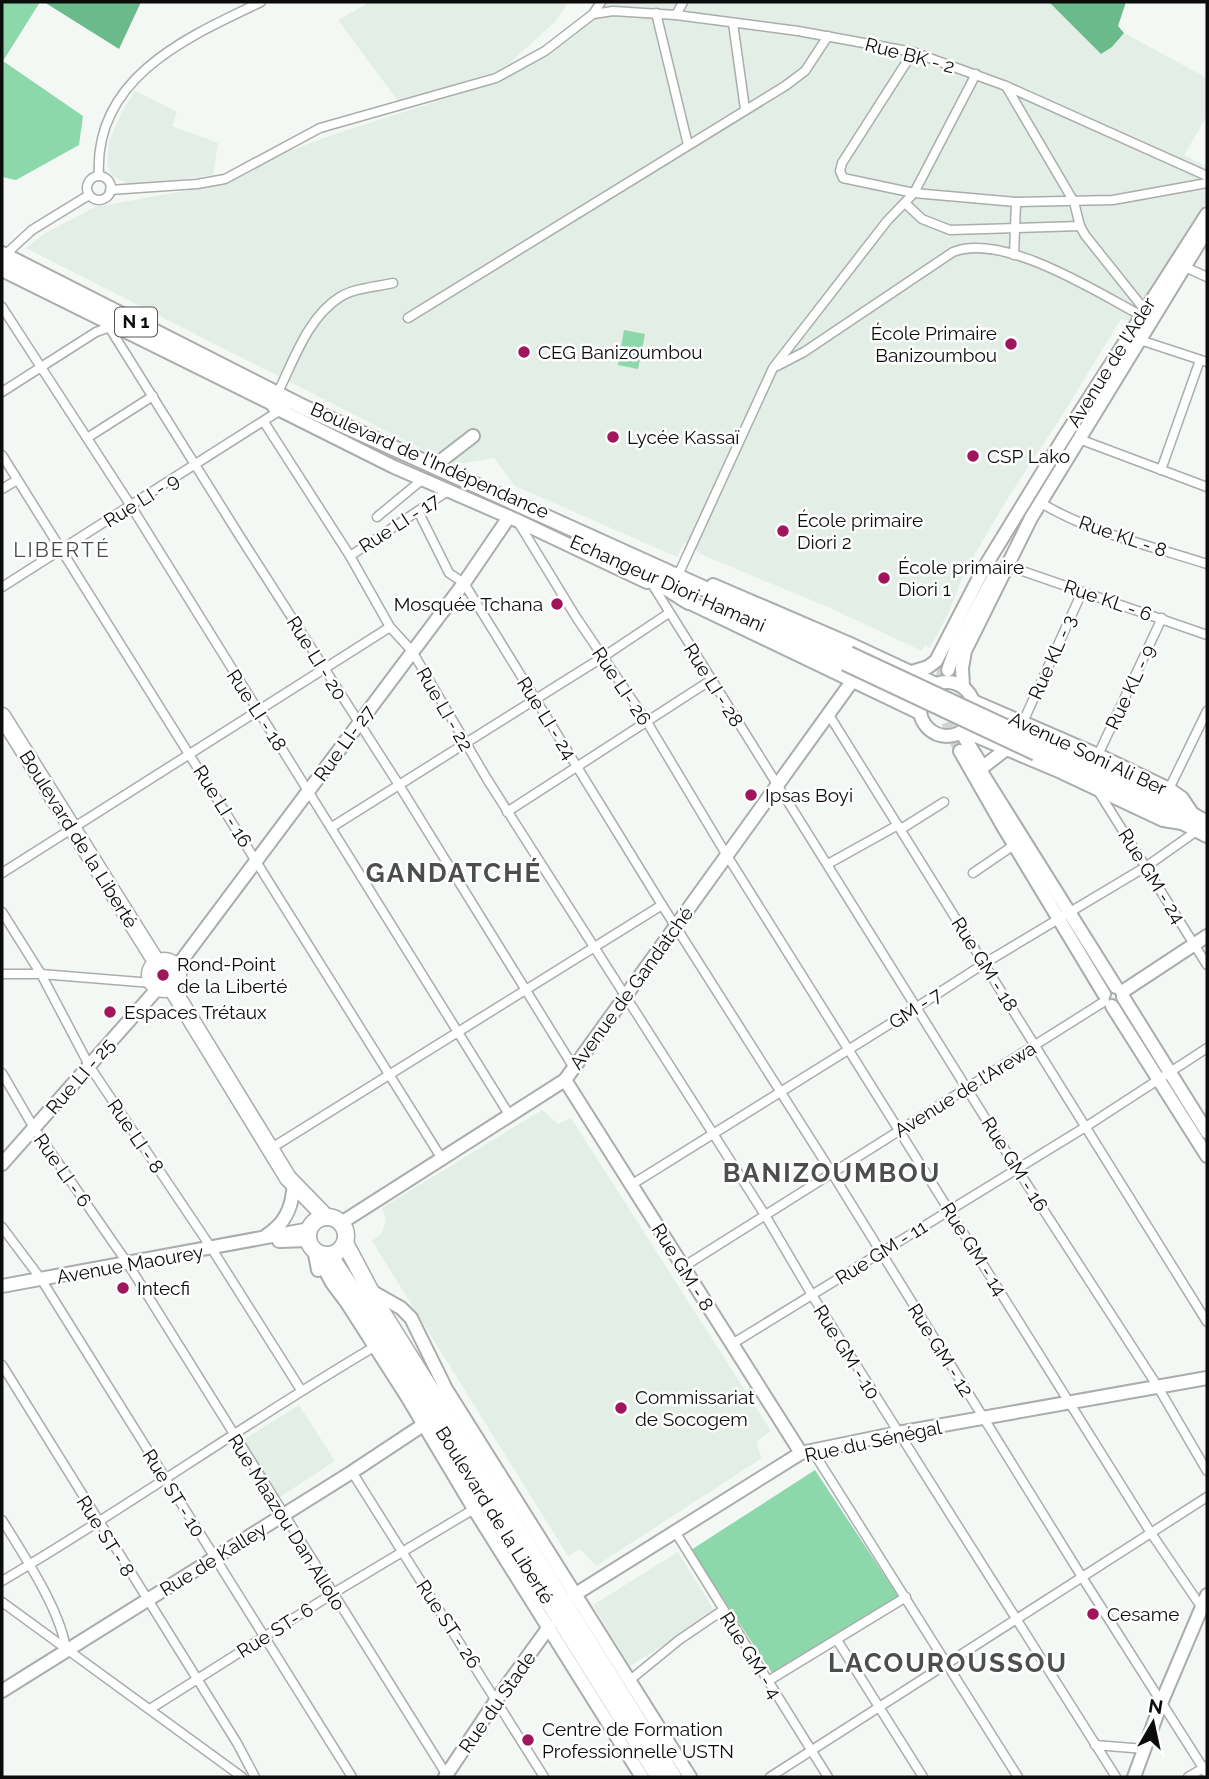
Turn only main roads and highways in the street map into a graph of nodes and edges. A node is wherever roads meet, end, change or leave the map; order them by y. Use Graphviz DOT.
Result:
graph roads {
  1 [pos="1207,214"];
  2 [pos="1207,230"];
  3 [pos="3,259"];
  4 [pos="271,394"];
  5 [pos="302,411"];
  6 [pos="473,436"];
  7 [pos="438,463"];
  8 [pos="512,518"];
  9 [pos="1031,518"];
  10 [pos="547,524"];
  11 [pos="612,543"];
  12 [pos="636,569"];
  13 [pos="689,602"];
  14 [pos="847,658"];
  15 [pos="942,667"];
  16 [pos="912,672"];
  17 [pos="853,680"];
  18 [pos="936,684"];
  19 [pos="963,687"];
  20 [pos="974,701"];
  21 [pos="920,713"];
  22 [pos="2,716"];
  23 [pos="963,732"];
  24 [pos="940,736"];
  25 [pos="1038,748"];
  26 [pos="964,750"];
  27 [pos="1004,750"];
  28 [pos="983,767"];
  29 [pos="1198,826"];
  30 [pos="1010,827"];
  31 [pos="1064,916"];
  32 [pos="1207,936"];
  33 [pos="157,963"];
  34 [pos="176,968"];
  35 [pos="161,986"];
  36 [pos="1121,992"];
  37 [pos="1107,1000"];
  38 [pos="1164,1075"];
  39 [pos="565,1080"];
  40 [pos="1207,1132"];
  41 [pos="1207,1156"];
  42 [pos="2,1164"];
  43 [pos="291,1184"];
  44 [pos="320,1237"];
  45 [pos="258,1240"];
  46 [pos="2,1286"];
  47 [pos="370,1291"];
  48 [pos="1207,1378"];
  49 [pos="423,1424"];
  50 [pos="807,1451"];
  51 [pos="574,1595"];
  52 [pos="1207,1595"];
  53 [pos="549,1626"];
  54 [pos="2,1691"];
  55 [pos="447,1776"];
  56 [pos="642,1777"];
  57 [pos="659,1777"];
  58 [pos="673,1777"];
  59 [pos="690,1777"];
  60 [pos="1134,1777"];
  1 -- 15 [label="main road, Avenue de l'Ader"];
  2 -- 9 [label="main road, Avenue de l'Ader"];
  3 -- 4 [label="main road, Boulevard de l'Indépendance / N 1"];
  3 -- 4 [label="main road, Boulevard de l'Indépendance"];
  4 -- 5 [label="main road, Boulevard de l'Indépendance"];
  4 -- 7 [label="main road, Boulevard de l'Indépendance / N 1"];
  4 -- 8 [label="main road, Boulevard de l'Indépendance"];
  5 -- 10 [label="main road, Echangeur Diori Hamani"];
  6 -- 7 [label="main road"];
  7 -- 11 [label="main road, Boulevard de l'Indépendance / N 1"];
  8 -- 13 [label="main road, Boulevard de l'Indépendance"];
  8 -- 34 [label="main road, Rue LI- 27"];
  9 -- 15 [label="main road, Avenue de l'Ader"];
  9 -- 19 [label="main road, Avenue de l'Ader"];
  10 -- 11 [label="main road"];
  10 -- 12 [label="main road, Echangeur Diori Hamani"];
  10 -- 14 [label="main road, Echangeur Diori Hamani"];
  11 -- 16 [label="main road, Boulevard de l'Indépendance / N 1"];
  12 -- 13 [label="main road"];
  12 -- 14 [label="main road, Echangeur Diori Hamani"];
  13 -- 17 [label="main road, Boulevard de l'Indépendance"];
  14 -- 25 [label="main road, Echangeur Diori Hamani, bridge"];
  15 -- 16 [label="main road"];
  15 -- 18 [label="main road, Avenue de l'Ader"];
  16 -- 18 [label="main road, Boulevard de l'Indépendance / N 1"];
  17 -- 21 [label="main road, Boulevard de l'Indépendance"];
  17 -- 39 [label="main road, Avenue de Gandatché"];
  18 -- 19 [label="main road"];
  18 -- 21 [label="main road"];
  19 -- 20 [label="main road"];
  20 -- 23 [label="main road"];
  20 -- 29 [label="main road, Avenue Soni Ali Ber"];
  21 -- 24 [label="main road"];
  22 -- 33 [label="highway, Boulevard de la Liberté"];
  23 -- 24 [label="main road"];
  23 -- 27 [label="main road, Avenue Soni Ali Ber"];
  23 -- 28 [label="main road"];
  24 -- 30 [label="main road"];
  25 -- 29 [label="main road, Avenue Soni Ali Ber"];
  26 -- 30 [label="main road"];
  27 -- 28 [label="main road"];
  27 -- 29 [label="main road, Avenue Soni Ali Ber"];
  28 -- 30 [label="main road"];
  30 -- 31 [label="main road"];
  30 -- 31 [label="main road"];
  31 -- 36 [label="main road"];
  31 -- 37 [label="main road"];
  32 -- 36 [label="main road"];
  33 -- 34 [label="highway"];
  33 -- 35 [label="highway"];
  34 -- 35 [label="highway"];
  35 -- 42 [label="main road, Rue LI - 25"];
  35 -- 43 [label="highway, Boulevard de la Liberté"];
  36 -- 37 [label="main road"];
  36 -- 38 [label="main road"];
  37 -- 38 [label="main road"];
  38 -- 40 [label="main road"];
  38 -- 41 [label="main road"];
  39 -- 44 [label="main road, Avenue de Gandatché"];
  39 -- 50 [label="main road, Rue GM - 8"];
  43 -- 44 [label="highway, Boulevard de la Liberté"];
  43 -- 45 [label="main road"];
  44 -- 45 [label="main road, Avenue Maourey"];
  44 -- 47 [label="highway, Boulevard de la Liberté"];
  44 -- 49 [label="main road, Boulevard de la Liberté"];
  44 -- 57 [label="highway, Boulevard de la Liberté"];
  45 -- 46 [label="main road, Avenue Maourey"];
  47 -- 51 [label="main road, Boulevard de la Liberté"];
  47 -- 58 [label="highway, Boulevard de la Liberté"];
  48 -- 50 [label="main road, Rue du Sénégal"];
  49 -- 53 [label="main road, Boulevard de la Liberté"];
  49 -- 54 [label="main road, Rue de Kalley"];
  50 -- 51 [label="main road, Rue du Sénégal"];
  51 -- 59 [label="main road, Boulevard de la Liberté"];
  52 -- 60 [label="main road"];
  53 -- 55 [label="main road, Rue du Stade"];
  53 -- 56 [label="main road, Boulevard de la Liberté"];
}
